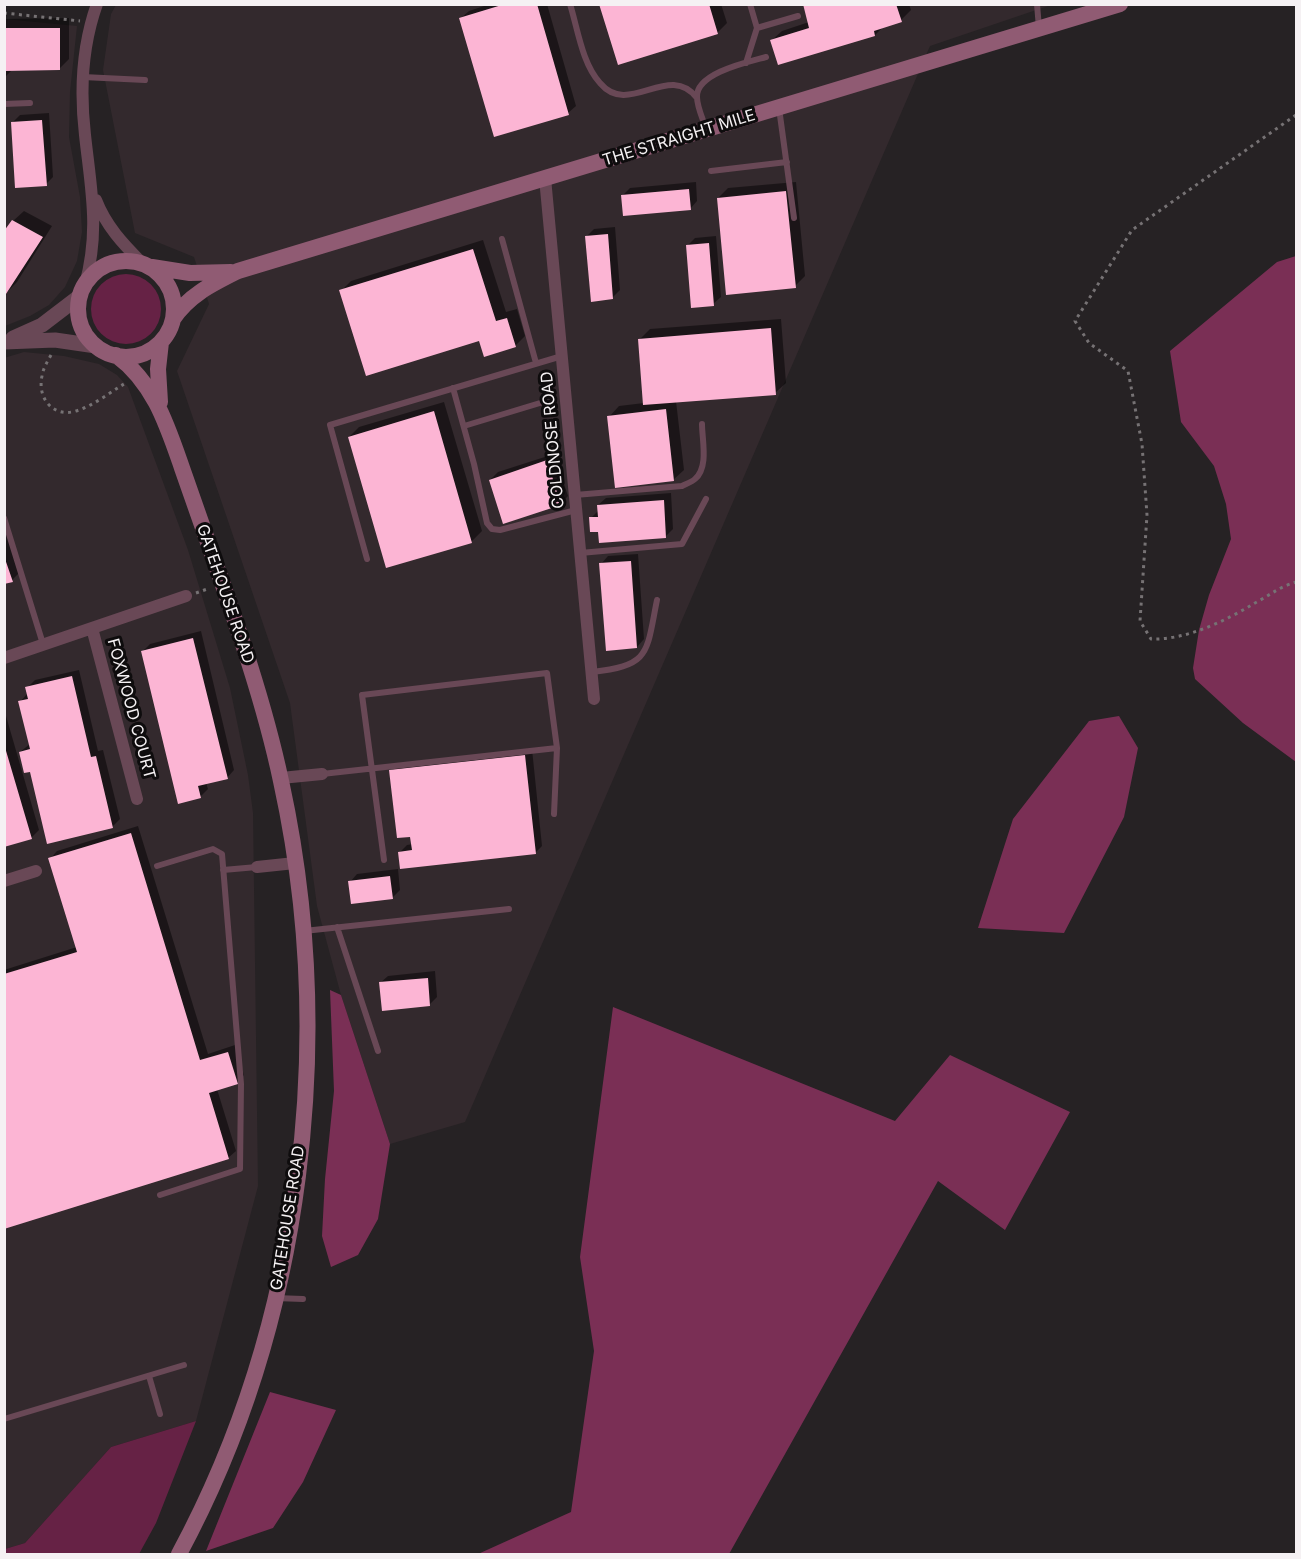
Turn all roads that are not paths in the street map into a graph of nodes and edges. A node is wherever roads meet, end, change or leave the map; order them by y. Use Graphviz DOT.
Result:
graph roads {
  1 [pos="97,4"];
  2 [pos="570,4"];
  3 [pos="750,4"];
  4 [pos="1037,4"];
  5 [pos="1120,4"];
  6 [pos="798,16"];
  7 [pos="757,28"];
  8 [pos="1039,29"];
  9 [pos="766,57"];
  10 [pos="746,63"];
  11 [pos="83,78"];
  12 [pos="145,80"];
  13 [pos="697,98"];
  14 [pos="30,103"];
  15 [pos="4,104"];
  16 [pos="779,108"];
  17 [pos="706,130"];
  18 [pos="787,162"];
  19 [pos="711,171"];
  20 [pos="545,178"];
  21 [pos="93,193"];
  22 [pos="794,218"];
  23 [pos="502,239"];
  24 [pos="146,265"];
  25 [pos="238,272"];
  26 [pos="82,290"];
  27 [pos="173,319"];
  28 [pos="4,341"];
  29 [pos="161,342"];
  30 [pos="96,346"];
  31 [pos="116,356"];
  32 [pos="562,356"];
  33 [pos="536,363"];
  34 [pos="453,388"];
  35 [pos="540,403"];
  36 [pos="162,412"];
  37 [pos="702,424"];
  38 [pos="464,426"];
  39 [pos="575,495"];
  40 [pos="706,499"];
  41 [pos="576,510"];
  42 [pos="4,518"];
  43 [pos="580,553"];
  44 [pos="367,559"];
  45 [pos="186,596"];
  46 [pos="657,600"];
  47 [pos="92,627"];
  48 [pos="43,644"];
  49 [pos="4,658"];
  50 [pos="591,672"];
  51 [pos="594,699"];
  52 [pos="557,748"];
  53 [pos="373,768"];
  54 [pos="322,774"];
  55 [pos="281,778"];
  56 [pos="137,799"];
  57 [pos="554,814"];
  58 [pos="384,860"];
  59 [pos="295,863"];
  60 [pos="157,866"];
  61 [pos="257,867"];
  62 [pos="224,870"];
  63 [pos="36,871"];
  64 [pos="4,881"];
  65 [pos="509,909"];
  66 [pos="337,927"];
  67 [pos="303,931"];
  68 [pos="378,1051"];
  69 [pos="160,1195"];
  70 [pos="275,1298"];
  71 [pos="303,1299"];
  72 [pos="184,1365"];
  73 [pos="149,1376"];
  74 [pos="160,1414"];
  75 [pos="4,1419"];
  76 [pos="179,1554"];
  1 -- 11 [label="street"];
  2 -- 13 [label="lane"];
  3 -- 7 [label="lane"];
  4 -- 8 [label="lane"];
  5 -- 8 [label="main road, THE STRAIGHT MILE"];
  6 -- 7 [label="lane"];
  7 -- 10 [label="lane"];
  8 -- 16 [label="main road, THE STRAIGHT MILE"];
  9 -- 10 [label="lane"];
  10 -- 13 [label="lane"];
  11 -- 12 [label="lane"];
  11 -- 21 [label="street"];
  13 -- 17 [label="lane"];
  14 -- 15 [label="lane"];
  16 -- 17 [label="main road, THE STRAIGHT MILE"];
  16 -- 18 [label="lane"];
  17 -- 20 [label="main road, THE STRAIGHT MILE"];
  18 -- 19 [label="lane"];
  18 -- 22 [label="lane"];
  20 -- 25 [label="main road, THE STRAIGHT MILE"];
  20 -- 32 [label="street, COLDNOSE ROAD"];
  21 -- 24 [label="street"];
  21 -- 26 [label="street"];
  23 -- 33 [label="lane"];
  24 -- 25 [label="main road, THE STRAIGHT MILE"];
  24 -- 26 [label="main road"];
  24 -- 27 [label="main road"];
  25 -- 27 [label="main road, THE STRAIGHT MILE"];
  26 -- 28 [label="street"];
  26 -- 30 [label="main road"];
  27 -- 29 [label="main road"];
  28 -- 30 [label="street"];
  29 -- 31 [label="main road"];
  29 -- 36 [label="main road, GATEHOUSE ROAD"];
  30 -- 31 [label="main road"];
  31 -- 36 [label="main road, GATEHOUSE ROAD"];
  32 -- 33 [label="lane"];
  32 -- 39 [label="street, COLDNOSE ROAD"];
  33 -- 34 [label="lane"];
  34 -- 38 [label="lane"];
  34 -- 44 [label="lane"];
  35 -- 38 [label="lane"];
  36 -- 55 [label="main road, GATEHOUSE ROAD"];
  37 -- 39 [label="lane"];
  38 -- 41 [label="lane"];
  39 -- 41 [label="street, COLDNOSE ROAD"];
  40 -- 43 [label="lane"];
  41 -- 43 [label="street, COLDNOSE ROAD"];
  42 -- 48 [label="lane"];
  43 -- 50 [label="street, COLDNOSE ROAD"];
  45 -- 47 [label="street"];
  46 -- 50 [label="lane"];
  47 -- 48 [label="street"];
  47 -- 56 [label="street, FOXWOOD COURT"];
  48 -- 49 [label="street"];
  50 -- 51 [label="street, COLDNOSE ROAD"];
  52 -- 53 [label="lane"];
  52 -- 53 [label="lane"];
  52 -- 57 [label="lane"];
  53 -- 54 [label="lane"];
  53 -- 58 [label="lane"];
  54 -- 55 [label="street"];
  55 -- 59 [label="main road, GATEHOUSE ROAD"];
  59 -- 61 [label="street"];
  59 -- 67 [label="main road, GATEHOUSE ROAD"];
  60 -- 62 [label="lane"];
  61 -- 62 [label="lane"];
  62 -- 69 [label="lane"];
  63 -- 64 [label="street"];
  65 -- 66 [label="lane"];
  66 -- 67 [label="lane"];
  66 -- 68 [label="lane"];
  67 -- 70 [label="main road, GATEHOUSE ROAD"];
  70 -- 71 [label="lane"];
  70 -- 76 [label="main road, GATEHOUSE ROAD"];
  72 -- 73 [label="lane"];
  73 -- 74 [label="lane"];
  73 -- 75 [label="lane"];
}
